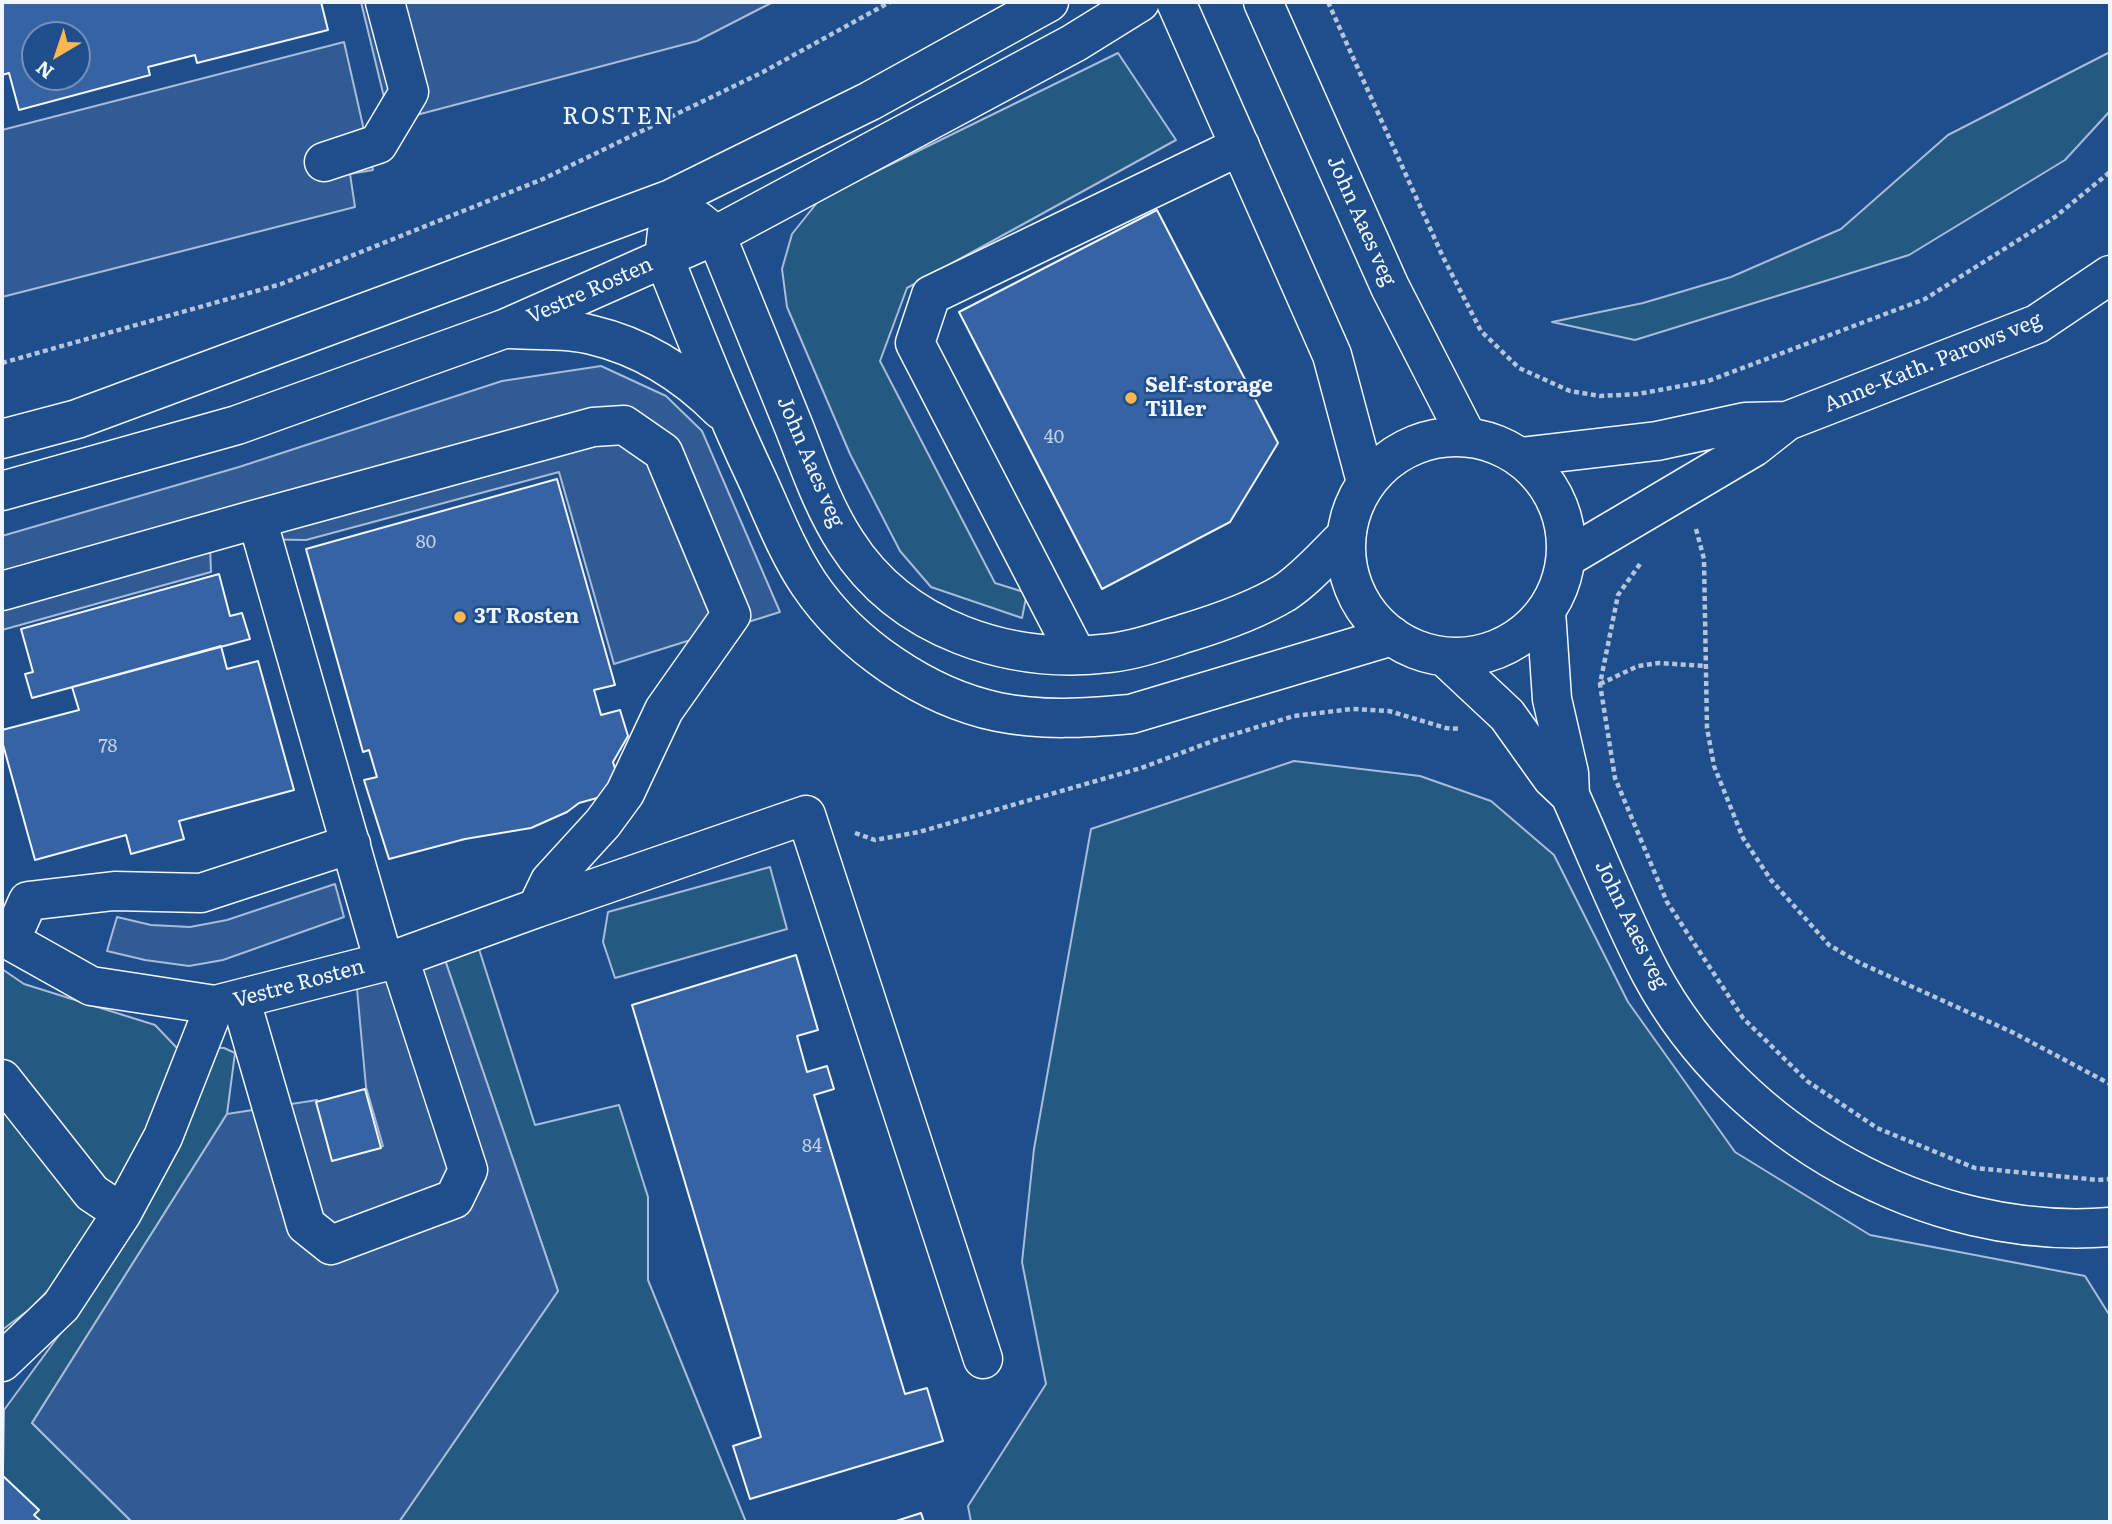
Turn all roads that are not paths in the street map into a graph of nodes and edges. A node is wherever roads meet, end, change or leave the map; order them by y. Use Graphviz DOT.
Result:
graph roads {
  1 [pos="385,2"];
  2 [pos="1049,2"];
  3 [pos="1140,2"];
  4 [pos="1176,2"];
  5 [pos="1263,2"];
  6 [pos="1240,146"];
  7 [pos="324,162"];
  8 [pos="671,199"];
  9 [pos="716,236"];
  10 [pos="664,258"];
  11 [pos="2110,275"];
  12 [pos="504,329"];
  13 [pos="727,416"];
  14 [pos="1787,421"];
  15 [pos="1467,437"];
  16 [pos="2,439"];
  17 [pos="1520,457"];
  18 [pos="1366,482"];
  19 [pos="2,491"];
  20 [pos="257,519"];
  21 [pos="1346,536"];
  22 [pos="1566,558"];
  23 [pos="2,591"];
  24 [pos="1546,611"];
  25 [pos="1392,636"];
  26 [pos="1076,654"];
  27 [pos="1445,657"];
  28 [pos="1570,795"];
  29 [pos="351,844"];
  30 [pos="537,908"];
  31 [pos="6,938"];
  32 [pos="391,960"];
  33 [pos="228,1003"];
  34 [pos="2,1079"];
  35 [pos="122,1213"];
  36 [pos="2110,1227"];
  37 [pos="983,1359"];
  38 [pos="2,1362"];
  1 -- 7 [label="street"];
  2 -- 8 [label="street"];
  3 -- 9 [label="street, Vestre Rosten"];
  4 -- 6 [label="street"];
  5 -- 15 [label="street, John Aaes veg"];
  6 -- 18 [label="street"];
  6 -- 26 [label="street"];
  8 -- 9 [label="street, John Aaes veg"];
  8 -- 10 [label="street"];
  8 -- 16 [label="street"];
  9 -- 10 [label="street, Vestre Rosten"];
  9 -- 26 [label="street, John Aaes veg"];
  10 -- 12 [label="street, Vestre Rosten"];
  10 -- 13 [label="street"];
  11 -- 14 [label="street, Anne-Kath. Parows veg"];
  12 -- 13 [label="street"];
  12 -- 19 [label="street, Vestre Rosten"];
  13 -- 25 [label="street"];
  14 -- 17 [label="street, Anne-Kath. Parows veg"];
  14 -- 22 [label="street, Anne-Kath. Parows veg"];
  15 -- 17 [label="street"];
  15 -- 18 [label="street"];
  17 -- 22 [label="street"];
  18 -- 21 [label="street"];
  20 -- 23 [label="street"];
  20 -- 29 [label="street"];
  20 -- 30 [label="street"];
  21 -- 25 [label="street"];
  21 -- 26 [label="street, John Aaes veg"];
  22 -- 24 [label="street"];
  24 -- 27 [label="street"];
  24 -- 28 [label="street, John Aaes veg"];
  25 -- 27 [label="street"];
  27 -- 28 [label="street, John Aaes veg"];
  28 -- 36 [label="street, John Aaes veg"];
  29 -- 31 [label="street"];
  29 -- 32 [label="street"];
  30 -- 32 [label="street, Vestre Rosten"];
  30 -- 37 [label="street, Vestre Rosten"];
  31 -- 33 [label="street, Vestre Rosten"];
  32 -- 33 [label="street, Vestre Rosten"];
  32 -- 33 [label="street"];
  33 -- 35 [label="street"];
  34 -- 35 [label="street"];
  35 -- 38 [label="street"];
}
